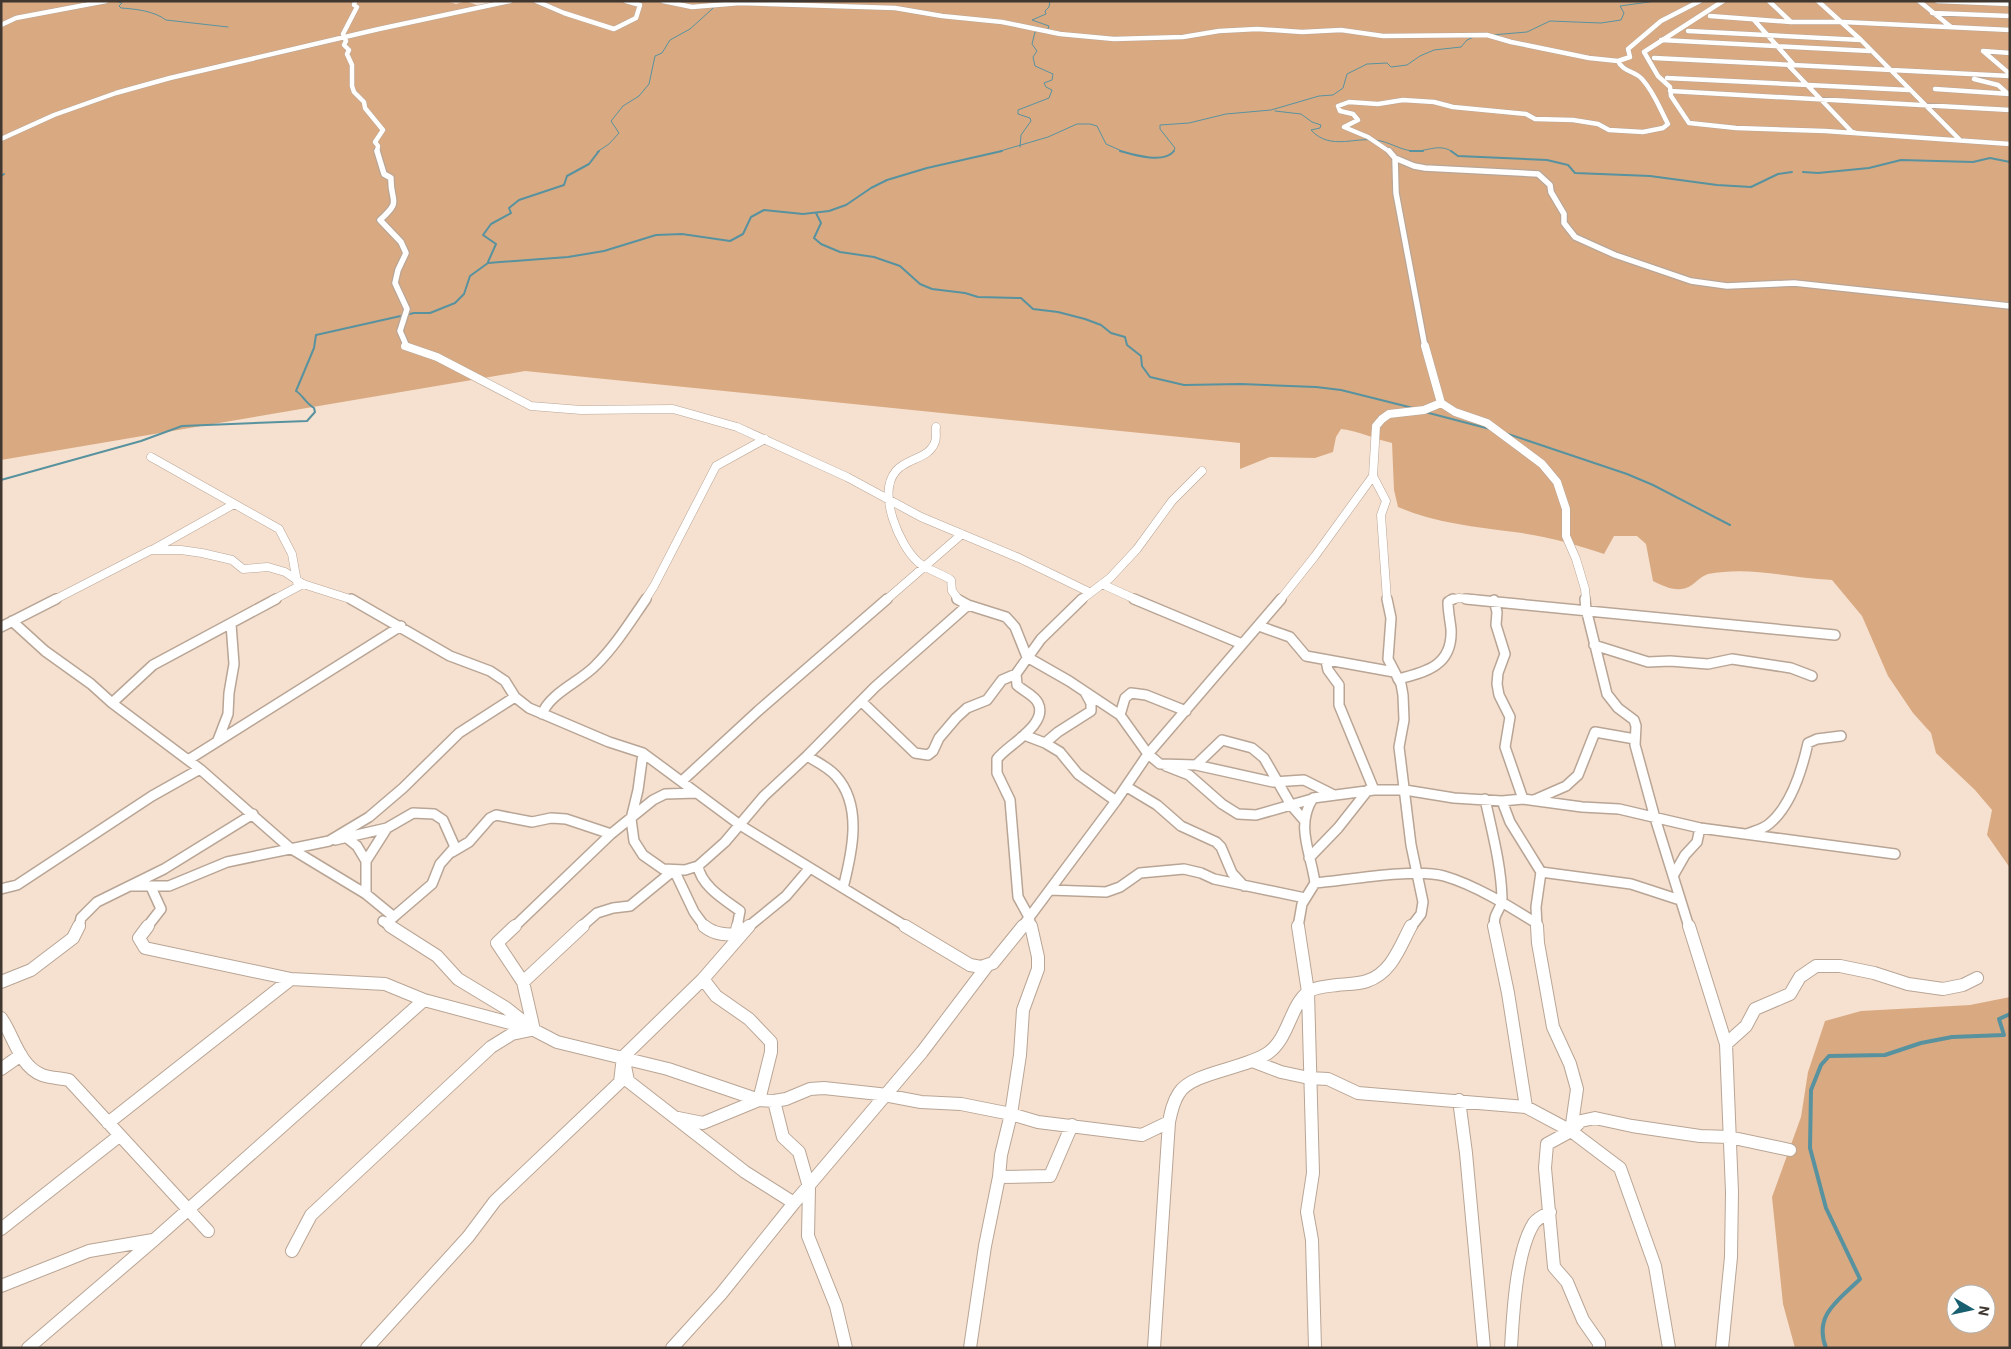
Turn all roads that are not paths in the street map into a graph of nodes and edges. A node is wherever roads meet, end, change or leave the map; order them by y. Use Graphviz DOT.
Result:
graph roads {
  1 [pos="106,1"];
  2 [pos="356,1"];
  3 [pos="510,1"];
  4 [pos="536,1"];
  5 [pos="626,1"];
  6 [pos="663,1"];
  7 [pos="1700,1"];
  8 [pos="1724,1"];
  9 [pos="1731,1"];
  10 [pos="1769,1"];
  11 [pos="1818,1"];
  12 [pos="1919,1"];
  13 [pos="1937,1"];
  14 [pos="2007,4"];
  15 [pos="55,5"];
  16 [pos="53,10"];
  17 [pos="1932,12"];
  18 [pos="1710,16"];
  19 [pos="2010,16"];
  20 [pos="1754,20"];
  21 [pos="1692,22"];
  22 [pos="1791,22"];
  23 [pos="1843,22"];
  24 [pos="1699,23"];
  25 [pos="1,25"];
  26 [pos="1951,27"];
  27 [pos="2010,30"];
  28 [pos="1688,31"];
  29 [pos="1768,35"];
  30 [pos="345,38"];
  31 [pos="1861,40"];
  32 [pos="1667,41"];
  33 [pos="1659,42"];
  34 [pos="1778,46"];
  35 [pos="1870,51"];
  36 [pos="2010,53"];
  37 [pos="1654,58"];
  38 [pos="1618,61"];
  39 [pos="1788,65"];
  40 [pos="1794,65"];
  41 [pos="1888,69"];
  42 [pos="2010,75"];
  43 [pos="1667,78"];
  44 [pos="1974,79"];
  45 [pos="1807,85"];
  46 [pos="1935,89"];
  47 [pos="1909,90"];
  48 [pos="1670,91"];
  49 [pos="1676,92"];
  50 [pos="2000,93"];
  51 [pos="2009,94"];
  52 [pos="1820,99"];
  53 [pos="1924,104"];
  54 [pos="2010,110"];
  55 [pos="1852,132"];
  56 [pos="1860,134"];
  57 [pos="1,139"];
  58 [pos="1960,140"];
  59 [pos="2010,144"];
  60 [pos="1395,158"];
  61 [pos="2010,306"];
  62 [pos="1441,403"];
  63 [pos="936,427"];
  64 [pos="765,439"];
  65 [pos="151,457"];
  66 [pos="1202,471"];
  67 [pos="1373,476"];
  68 [pos="890,500"];
  69 [pos="234,504"];
  70 [pos="962,534"];
  71 [pos="151,550"];
  72 [pos="926,567"];
  73 [pos="300,583"];
  74 [pos="1102,584"];
  75 [pos="1089,592"];
  76 [pos="1494,600"];
  77 [pos="968,605"];
  78 [pos="1586,610"];
  79 [pos="12,622"];
  80 [pos="232,624"];
  81 [pos="400,626"];
  82 [pos="1259,626"];
  83 [pos="1,627"];
  84 [pos="1835,635"];
  85 [pos="1242,644"];
  86 [pos="1594,645"];
  87 [pos="1027,657"];
  88 [pos="1326,661"];
  89 [pos="1016,674"];
  90 [pos="1396,676"];
  91 [pos="1812,676"];
  92 [pos="1084,691"];
  93 [pos="515,697"];
  94 [pos="862,701"];
  95 [pos="112,704"];
  96 [pos="1186,712"];
  97 [pos="542,714"];
  98 [pos="1120,715"];
  99 [pos="1024,735"];
  100 [pos="1841,736"];
  101 [pos="1635,739"];
  102 [pos="218,741"];
  103 [pos="1045,743"];
  104 [pos="643,753"];
  105 [pos="1148,754"];
  106 [pos="807,756"];
  107 [pos="188,760"];
  108 [pos="1164,765"];
  109 [pos="1196,765"];
  110 [pos="200,769"];
  111 [pos="682,781"];
  112 [pos="1277,782"];
  113 [pos="1127,787"];
  114 [pos="1371,790"];
  115 [pos="1405,790"];
  116 [pos="696,793"];
  117 [pos="1332,794"];
  118 [pos="1313,798"];
  119 [pos="1485,799"];
  120 [pos="1528,800"];
  121 [pos="1116,801"];
  122 [pos="1502,801"];
  123 [pos="1291,805"];
  124 [pos="253,814"];
  125 [pos="1655,818"];
  126 [pos="631,819"];
  127 [pos="1304,820"];
  128 [pos="740,825"];
  129 [pos="387,828"];
  130 [pos="1700,828"];
  131 [pos="611,834"];
  132 [pos="1746,834"];
  133 [pos="347,838"];
  134 [pos="329,841"];
  135 [pos="290,848"];
  136 [pos="452,852"];
  137 [pos="1895,854"];
  138 [pos="1309,858"];
  139 [pos="366,860"];
  140 [pos="698,866"];
  141 [pos="809,869"];
  142 [pos="674,870"];
  143 [pos="1541,872"];
  144 [pos="1418,873"];
  145 [pos="1673,876"];
  146 [pos="1315,883"];
  147 [pos="130,886"];
  148 [pos="1244,886"];
  149 [pos="151,887"];
  150 [pos="843,888"];
  151 [pos="1,890"];
  152 [pos="1050,890"];
  153 [pos="366,894"];
  154 [pos="1305,898"];
  155 [pos="1680,900"];
  156 [pos="1502,901"];
  157 [pos="1029,918"];
  158 [pos="387,920"];
  159 [pos="1536,923"];
  160 [pos="740,934"];
  161 [pos="987,966"];
  162 [pos="1977,978"];
  163 [pos="291,979"];
  164 [pos="704,979"];
  165 [pos="1,982"];
  166 [pos="523,982"];
  167 [pos="1308,992"];
  168 [pos="424,1000"];
  169 [pos="1,1018"];
  170 [pos="534,1030"];
  171 [pos="1726,1044"];
  172 [pos="21,1055"];
  173 [pos="623,1057"];
  174 [pos="1252,1061"];
  175 [pos="1,1070"];
  176 [pos="1309,1078"];
  177 [pos="885,1095"];
  178 [pos="759,1100"];
  179 [pos="1459,1100"];
  180 [pos="774,1101"];
  181 [pos="1526,1107"];
  182 [pos="1011,1114"];
  183 [pos="678,1118"];
  184 [pos="1169,1122"];
  185 [pos="108,1123"];
  186 [pos="1072,1125"];
  187 [pos="1571,1131"];
  188 [pos="119,1136"];
  189 [pos="1729,1138"];
  190 [pos="1790,1150"];
  191 [pos="999,1177"];
  192 [pos="809,1187"];
  193 [pos="794,1202"];
  194 [pos="186,1209"];
  195 [pos="1550,1212"];
  196 [pos="1,1229"];
  197 [pos="208,1231"];
  198 [pos="154,1240"];
  199 [pos="292,1251"];
  200 [pos="1,1286"];
  201 [pos="28,1348"];
  202 [pos="367,1348"];
  203 [pos="672,1348"];
  204 [pos="846,1348"];
  205 [pos="970,1348"];
  206 [pos="1154,1348"];
  207 [pos="1315,1348"];
  208 [pos="1484,1348"];
  209 [pos="1511,1348"];
  210 [pos="1599,1348"];
  211 [pos="1669,1348"];
  212 [pos="1722,1348"];
  1 -- 16 [label="street"];
  2 -- 30 [label="street"];
  3 -- 30 [label="street"];
  4 -- 5 [label="street"];
  6 -- 38 [label="street"];
  7 -- 38 [label="street"];
  8 -- 21 [label="street"];
  9 -- 18 [label="street"];
  10 -- 22 [label="street"];
  11 -- 23 [label="street"];
  12 -- 17 [label="street"];
  13 -- 14 [label="street"];
  15 -- 16 [label="street"];
  16 -- 25 [label="street"];
  17 -- 19 [label="street"];
  17 -- 26 [label="street"];
  18 -- 20 [label="street"];
  18 -- 24 [label="street"];
  20 -- 22 [label="street"];
  20 -- 29 [label="street"];
  21 -- 24 [label="street"];
  21 -- 33 [label="street"];
  22 -- 23 [label="street"];
  23 -- 26 [label="street"];
  23 -- 31 [label="street"];
  24 -- 28 [label="street"];
  26 -- 27 [label="street"];
  28 -- 29 [label="street"];
  28 -- 32 [label="street"];
  29 -- 31 [label="street"];
  29 -- 34 [label="street"];
  30 -- 57 [label="street"];
  30 -- 64 [label="street"];
  31 -- 35 [label="street"];
  32 -- 33 [label="street"];
  32 -- 34 [label="street"];
  33 -- 37 [label="street"];
  33 -- 48 [label="street"];
  34 -- 35 [label="street"];
  34 -- 40 [label="street"];
  35 -- 41 [label="street"];
  36 -- 42 [label="street"];
  37 -- 39 [label="street"];
  37 -- 43 [label="street"];
  38 -- 60 [label="street"];
  39 -- 40 [label="street"];
  39 -- 45 [label="street"];
  40 -- 41 [label="street"];
  41 -- 42 [label="street"];
  41 -- 47 [label="street"];
  43 -- 45 [label="street"];
  43 -- 49 [label="street"];
  44 -- 51 [label="street"];
  45 -- 47 [label="street"];
  45 -- 52 [label="street"];
  46 -- 50 [label="street"];
  47 -- 53 [label="street"];
  48 -- 49 [label="street"];
  48 -- 56 [label="street"];
  49 -- 52 [label="street"];
  49 -- 55 [label="street"];
  50 -- 51 [label="street"];
  50 -- 54 [label="street"];
  52 -- 53 [label="street"];
  52 -- 55 [label="street"];
  53 -- 54 [label="street"];
  53 -- 58 [label="street"];
  55 -- 56 [label="street"];
  56 -- 59 [label="street"];
  60 -- 61 [label="street"];
  60 -- 62 [label="street"];
  62 -- 67 [label="street"];
  62 -- 78 [label="street"];
  63 -- 68 [label="street"];
  64 -- 68 [label="street"];
  64 -- 97 [label="street"];
  65 -- 69 [label="street"];
  66 -- 74 [label="street"];
  67 -- 82 [label="street"];
  67 -- 90 [label="street"];
  68 -- 70 [label="street"];
  68 -- 72 [label="street"];
  69 -- 71 [label="street"];
  69 -- 73 [label="street"];
  70 -- 72 [label="street"];
  70 -- 75 [label="street"];
  71 -- 73 [label="street"];
  71 -- 79 [label="street"];
  72 -- 77 [label="street"];
  72 -- 111 [label="street"];
  73 -- 80 [label="street"];
  73 -- 81 [label="street"];
  74 -- 75 [label="street"];
  74 -- 85 [label="street"];
  75 -- 87 [label="street"];
  76 -- 78 [label="street"];
  76 -- 90 [label="street"];
  76 -- 120 [label="street"];
  77 -- 87 [label="street"];
  77 -- 94 [label="street"];
  78 -- 84 [label="street"];
  78 -- 86 [label="street"];
  79 -- 83 [label="street"];
  79 -- 95 [label="street"];
  80 -- 95 [label="street"];
  80 -- 102 [label="street"];
  81 -- 93 [label="street"];
  81 -- 102 [label="street"];
  82 -- 85 [label="street"];
  82 -- 88 [label="street"];
  85 -- 96 [label="street"];
  86 -- 91 [label="street"];
  86 -- 101 [label="street"];
  87 -- 89 [label="street"];
  87 -- 92 [label="street"];
  88 -- 90 [label="street"];
  88 -- 114 [label="street"];
  89 -- 94 [label="street"];
  89 -- 99 [label="street"];
  90 -- 115 [label="street"];
  92 -- 98 [label="street"];
  92 -- 103 [label="street"];
  93 -- 97 [label="street"];
  93 -- 134 [label="street"];
  94 -- 106 [label="street"];
  95 -- 107 [label="street"];
  96 -- 98 [label="street"];
  96 -- 105 [label="street"];
  97 -- 104 [label="street"];
  98 -- 105 [label="street"];
  99 -- 103 [label="street"];
  99 -- 157 [label="street"];
  100 -- 132 [label="street"];
  101 -- 120 [label="street"];
  101 -- 125 [label="street"];
  102 -- 107 [label="street"];
  103 -- 121 [label="street"];
  104 -- 111 [label="street"];
  104 -- 126 [label="street"];
  105 -- 108 [label="street"];
  105 -- 113 [label="street"];
  106 -- 128 [label="street"];
  106 -- 150 [label="street"];
  107 -- 110 [label="street"];
  108 -- 109 [label="street"];
  108 -- 123 [label="street"];
  109 -- 112 [label="street"];
  109 -- 112 [label="street"];
  110 -- 124 [label="street"];
  110 -- 151 [label="street"];
  111 -- 116 [label="street"];
  112 -- 117 [label="street"];
  112 -- 123 [label="street"];
  113 -- 121 [label="street"];
  113 -- 148 [label="street"];
  114 -- 115 [label="street"];
  114 -- 117 [label="street"];
  114 -- 138 [label="street"];
  115 -- 119 [label="street"];
  115 -- 144 [label="street"];
  116 -- 126 [label="street"];
  116 -- 128 [label="street"];
  117 -- 118 [label="street"];
  118 -- 123 [label="street"];
  118 -- 127 [label="street"];
  119 -- 122 [label="street"];
  119 -- 156 [label="street"];
  120 -- 122 [label="street"];
  120 -- 125 [label="street"];
  121 -- 152 [label="street"];
  122 -- 143 [label="street"];
  123 -- 127 [label="street"];
  124 -- 135 [label="street"];
  124 -- 147 [label="street"];
  125 -- 130 [label="street"];
  125 -- 145 [label="street"];
  126 -- 131 [label="street"];
  126 -- 142 [label="street"];
  127 -- 138 [label="street"];
  128 -- 140 [label="street"];
  128 -- 141 [label="street"];
  129 -- 133 [label="street"];
  129 -- 136 [label="street"];
  129 -- 139 [label="street"];
  130 -- 132 [label="street"];
  130 -- 145 [label="street"];
  131 -- 136 [label="street"];
  131 -- 166 [label="street"];
  132 -- 137 [label="street"];
  133 -- 134 [label="street"];
  133 -- 139 [label="street"];
  134 -- 135 [label="street"];
  135 -- 149 [label="street"];
  135 -- 153 [label="street"];
  136 -- 158 [label="street"];
  138 -- 146 [label="street"];
  139 -- 153 [label="street"];
  140 -- 142 [label="street"];
  140 -- 160 [label="street"];
  141 -- 150 [label="street"];
  141 -- 160 [label="street"];
  142 -- 160 [label="street"];
  142 -- 166 [label="street"];
  143 -- 155 [label="street"];
  143 -- 159 [label="street"];
  144 -- 146 [label="street"];
  144 -- 156 [label="street"];
  144 -- 167 [label="street"];
  145 -- 155 [label="street"];
  146 -- 154 [label="street"];
  147 -- 149 [label="street"];
  147 -- 165 [label="street"];
  148 -- 152 [label="street"];
  148 -- 154 [label="street"];
  149 -- 163 [label="street"];
  150 -- 161 [label="street"];
  152 -- 157 [label="street"];
  153 -- 158 [label="street"];
  154 -- 167 [label="street"];
  155 -- 171 [label="street"];
  156 -- 159 [label="street"];
  156 -- 181 [label="street"];
  157 -- 161 [label="street"];
  157 -- 182 [label="street"];
  158 -- 170 [label="street"];
  159 -- 187 [label="street"];
  160 -- 164 [label="street"];
  161 -- 177 [label="street"];
  162 -- 171 [label="street"];
  163 -- 168 [label="street"];
  163 -- 185 [label="street"];
  164 -- 173 [label="street"];
  164 -- 178 [label="street"];
  166 -- 170 [label="street"];
  167 -- 174 [label="street"];
  167 -- 176 [label="street"];
  168 -- 170 [label="street"];
  168 -- 194 [label="street"];
  169 -- 172 [label="street"];
  170 -- 173 [label="street"];
  170 -- 199 [label="street"];
  171 -- 189 [label="street"];
  172 -- 175 [label="street"];
  172 -- 185 [label="street"];
  173 -- 178 [label="street"];
  173 -- 183 [label="street"];
  173 -- 202 [label="street"];
  174 -- 176 [label="street"];
  174 -- 184 [label="street"];
  176 -- 179 [label="street"];
  176 -- 207 [label="street"];
  177 -- 180 [label="street"];
  177 -- 182 [label="street"];
  177 -- 192 [label="street"];
  178 -- 180 [label="street"];
  178 -- 183 [label="street"];
  179 -- 181 [label="street"];
  179 -- 208 [label="street"];
  180 -- 192 [label="street"];
  181 -- 187 [label="street"];
  182 -- 186 [label="street"];
  182 -- 191 [label="street"];
  183 -- 193 [label="street"];
  184 -- 186 [label="street"];
  184 -- 206 [label="street"];
  185 -- 188 [label="street"];
  186 -- 191 [label="street"];
  187 -- 189 [label="street"];
  187 -- 195 [label="street"];
  187 -- 211 [label="street"];
  188 -- 194 [label="street"];
  188 -- 196 [label="street"];
  189 -- 190 [label="street"];
  189 -- 212 [label="street"];
  191 -- 205 [label="street"];
  192 -- 193 [label="street"];
  192 -- 204 [label="street"];
  193 -- 203 [label="street"];
  194 -- 197 [label="street"];
  194 -- 198 [label="street"];
  195 -- 209 [label="street"];
  195 -- 210 [label="street"];
  198 -- 200 [label="street"];
  198 -- 201 [label="street"];
}
